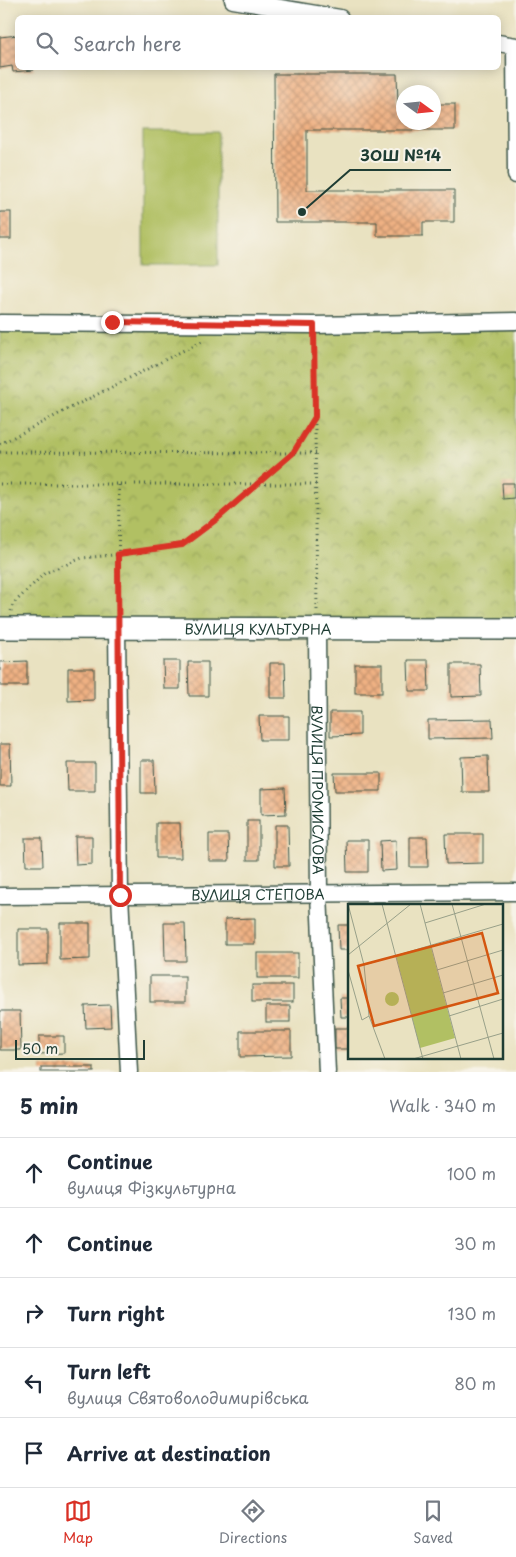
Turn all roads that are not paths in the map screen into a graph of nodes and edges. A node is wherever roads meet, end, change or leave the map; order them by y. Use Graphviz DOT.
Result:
graph roads {
  1 [pos="234,0"];
  2 [pos="322,15"];
  3 [pos="501,44"];
  4 [pos="516,46"];
  5 [pos="516,175"];
  6 [pos="516,321"];
  7 [pos="0,323"];
  8 [pos="3,628"];
  9 [pos="117,628"];
  10 [pos="317,629"];
  11 [pos="516,629"];
  12 [pos="516,892"];
  13 [pos="319,894"];
  14 [pos="120,895"];
  15 [pos="0,896"];
  16 [pos="129,1072"];
  17 [pos="327,1072"];
  1 -- 2 [label="street"];
  3 -- 4 [label="street"];
  4 -- 5 [label="street"];
  6 -- 7 [label="street"];
  8 -- 9 [label="street, ВУЛИЦЯ КУЛЬТУРНА"];
  9 -- 10 [label="street, ВУЛИЦЯ КУЛЬТУРНА"];
  9 -- 14 [label="street"];
  10 -- 11 [label="street, ВУЛИЦЯ КУЛЬТУРНА"];
  10 -- 13 [label="street, ВУЛИЦЯ ПРОМИСЛОВА"];
  12 -- 13 [label="street, ВУЛИЦЯ СТЕПОВА"];
  13 -- 14 [label="street, ВУЛИЦЯ СТЕПОВА"];
  13 -- 17 [label="street, ВУЛИЦЯ ПРОМИСЛОВА"];
  14 -- 15 [label="street, ВУЛИЦЯ СТЕПОВА"];
  14 -- 16 [label="street"];
}
